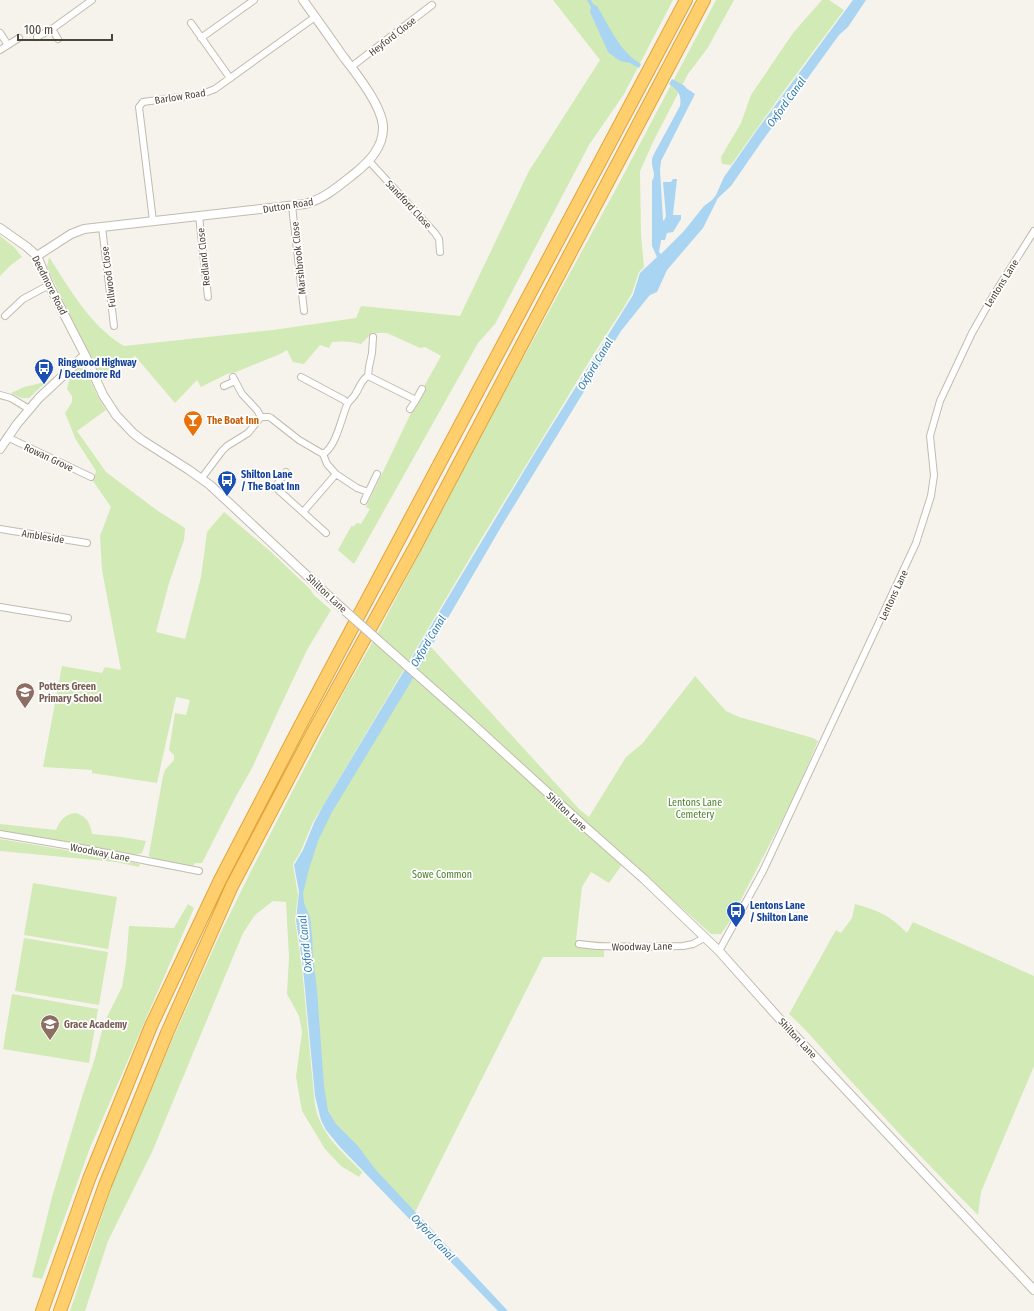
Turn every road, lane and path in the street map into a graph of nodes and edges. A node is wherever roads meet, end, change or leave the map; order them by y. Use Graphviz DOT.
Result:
graph roads {
  1 [pos="92,0"];
  2 [pos="254,0"];
  3 [pos="303,0"];
  4 [pos="686,0"];
  5 [pos="704,0"];
  6 [pos="432,5"];
  7 [pos="315,17"];
  8 [pos="191,23"];
  9 [pos="52,29"];
  10 [pos="0,33"];
  11 [pos="37,37"];
  12 [pos="19,38"];
  13 [pos="201,38"];
  14 [pos="58,39"];
  15 [pos="8,45"];
  16 [pos="0,50"];
  17 [pos="351,67"];
  18 [pos="230,78"];
  19 [pos="368,161"];
  20 [pos="292,206"];
  21 [pos="198,216"];
  22 [pos="153,221"];
  23 [pos="102,227"];
  24 [pos="0,228"];
  25 [pos="1034,231"];
  26 [pos="440,252"];
  27 [pos="37,256"];
  28 [pos="49,285"];
  29 [pos="208,297"];
  30 [pos="304,311"];
  31 [pos="5,316"];
  32 [pos="114,326"];
  33 [pos="373,337"];
  34 [pos="85,355"];
  35 [pos="368,376"];
  36 [pos="300,377"];
  37 [pos="224,386"];
  38 [pos="422,389"];
  39 [pos="0,395"];
  40 [pos="416,400"];
  41 [pos="347,403"];
  42 [pos="29,409"];
  43 [pos="410,409"];
  44 [pos="260,417"];
  45 [pos="7,438"];
  46 [pos="0,449"];
  47 [pos="322,454"];
  48 [pos="286,472"];
  49 [pos="336,474"];
  50 [pos="377,474"];
  51 [pos="91,477"];
  52 [pos="201,479"];
  53 [pos="368,492"];
  54 [pos="364,501"];
  55 [pos="302,512"];
  56 [pos="0,529"];
  57 [pos="326,533"];
  58 [pos="87,543"];
  59 [pos="0,607"];
  60 [pos="68,618"];
  61 [pos="0,834"];
  62 [pos="199,871"];
  63 [pos="704,938"];
  64 [pos="579,944"];
  65 [pos="719,952"];
  66 [pos="1034,1290"];
  67 [pos="42,1311"];
  68 [pos="60,1311"];
  1 -- 9 [label="street"];
  2 -- 13 [label="street"];
  3 -- 7 [label="street, Dutton Road"];
  4 -- 67 [label="highway"];
  5 -- 68 [label="highway"];
  6 -- 17 [label="street, Heyford Close"];
  7 -- 17 [label="street, Dutton Road"];
  7 -- 18 [label="street, Barlow Road"];
  8 -- 13 [label="street"];
  9 -- 11 [label="street"];
  9 -- 14 [label="street"];
  10 -- 15 [label="street"];
  12 -- 15 [label="street"];
  13 -- 18 [label="street"];
  15 -- 16 [label="street"];
  17 -- 19 [label="street, Dutton Road"];
  18 -- 22 [label="street, Barlow Road"];
  19 -- 20 [label="street, Dutton Road"];
  19 -- 26 [label="street, Sandford Close"];
  20 -- 21 [label="street, Dutton Road"];
  20 -- 30 [label="street, Marshbrook Close"];
  21 -- 22 [label="street, Dutton Road"];
  21 -- 29 [label="street, Redland Close"];
  22 -- 23 [label="street, Dutton Road"];
  23 -- 27 [label="street, Dutton Road"];
  23 -- 32 [label="street, Fullwood Close"];
  24 -- 27 [label="street, Deedmore Road"];
  25 -- 65 [label="street, Lentons Lane"];
  27 -- 28 [label="street, Deedmore Road"];
  28 -- 31 [label="street"];
  28 -- 34 [label="street, Deedmore Road"];
  33 -- 35 [label="street"];
  34 -- 42 [label="street"];
  34 -- 52 [label="street, Shilton Lane"];
  35 -- 40 [label="street"];
  35 -- 41 [label="street"];
  36 -- 41 [label="street"];
  37 -- 44 [label="street"];
  38 -- 40 [label="street"];
  39 -- 42 [label="street"];
  40 -- 43 [label="street"];
  41 -- 47 [label="street"];
  42 -- 45 [label="street"];
  44 -- 47 [label="street"];
  44 -- 52 [label="street"];
  45 -- 46 [label="street"];
  45 -- 51 [label="street, Rowan Grove"];
  47 -- 49 [label="street"];
  48 -- 55 [label="street"];
  49 -- 53 [label="street"];
  49 -- 55 [label="street"];
  50 -- 53 [label="street"];
  52 -- 63 [label="street, Shilton Lane, bridge"];
  53 -- 54 [label="street"];
  55 -- 57 [label="street"];
  56 -- 58 [label="street, Ambleside"];
  59 -- 60 [label="street"];
  61 -- 62 [label="street, Woodway Lane"];
  63 -- 64 [label="street, Woodway Lane"];
  63 -- 65 [label="street, Shilton Lane"];
  65 -- 66 [label="street, Shilton Lane"];
}
